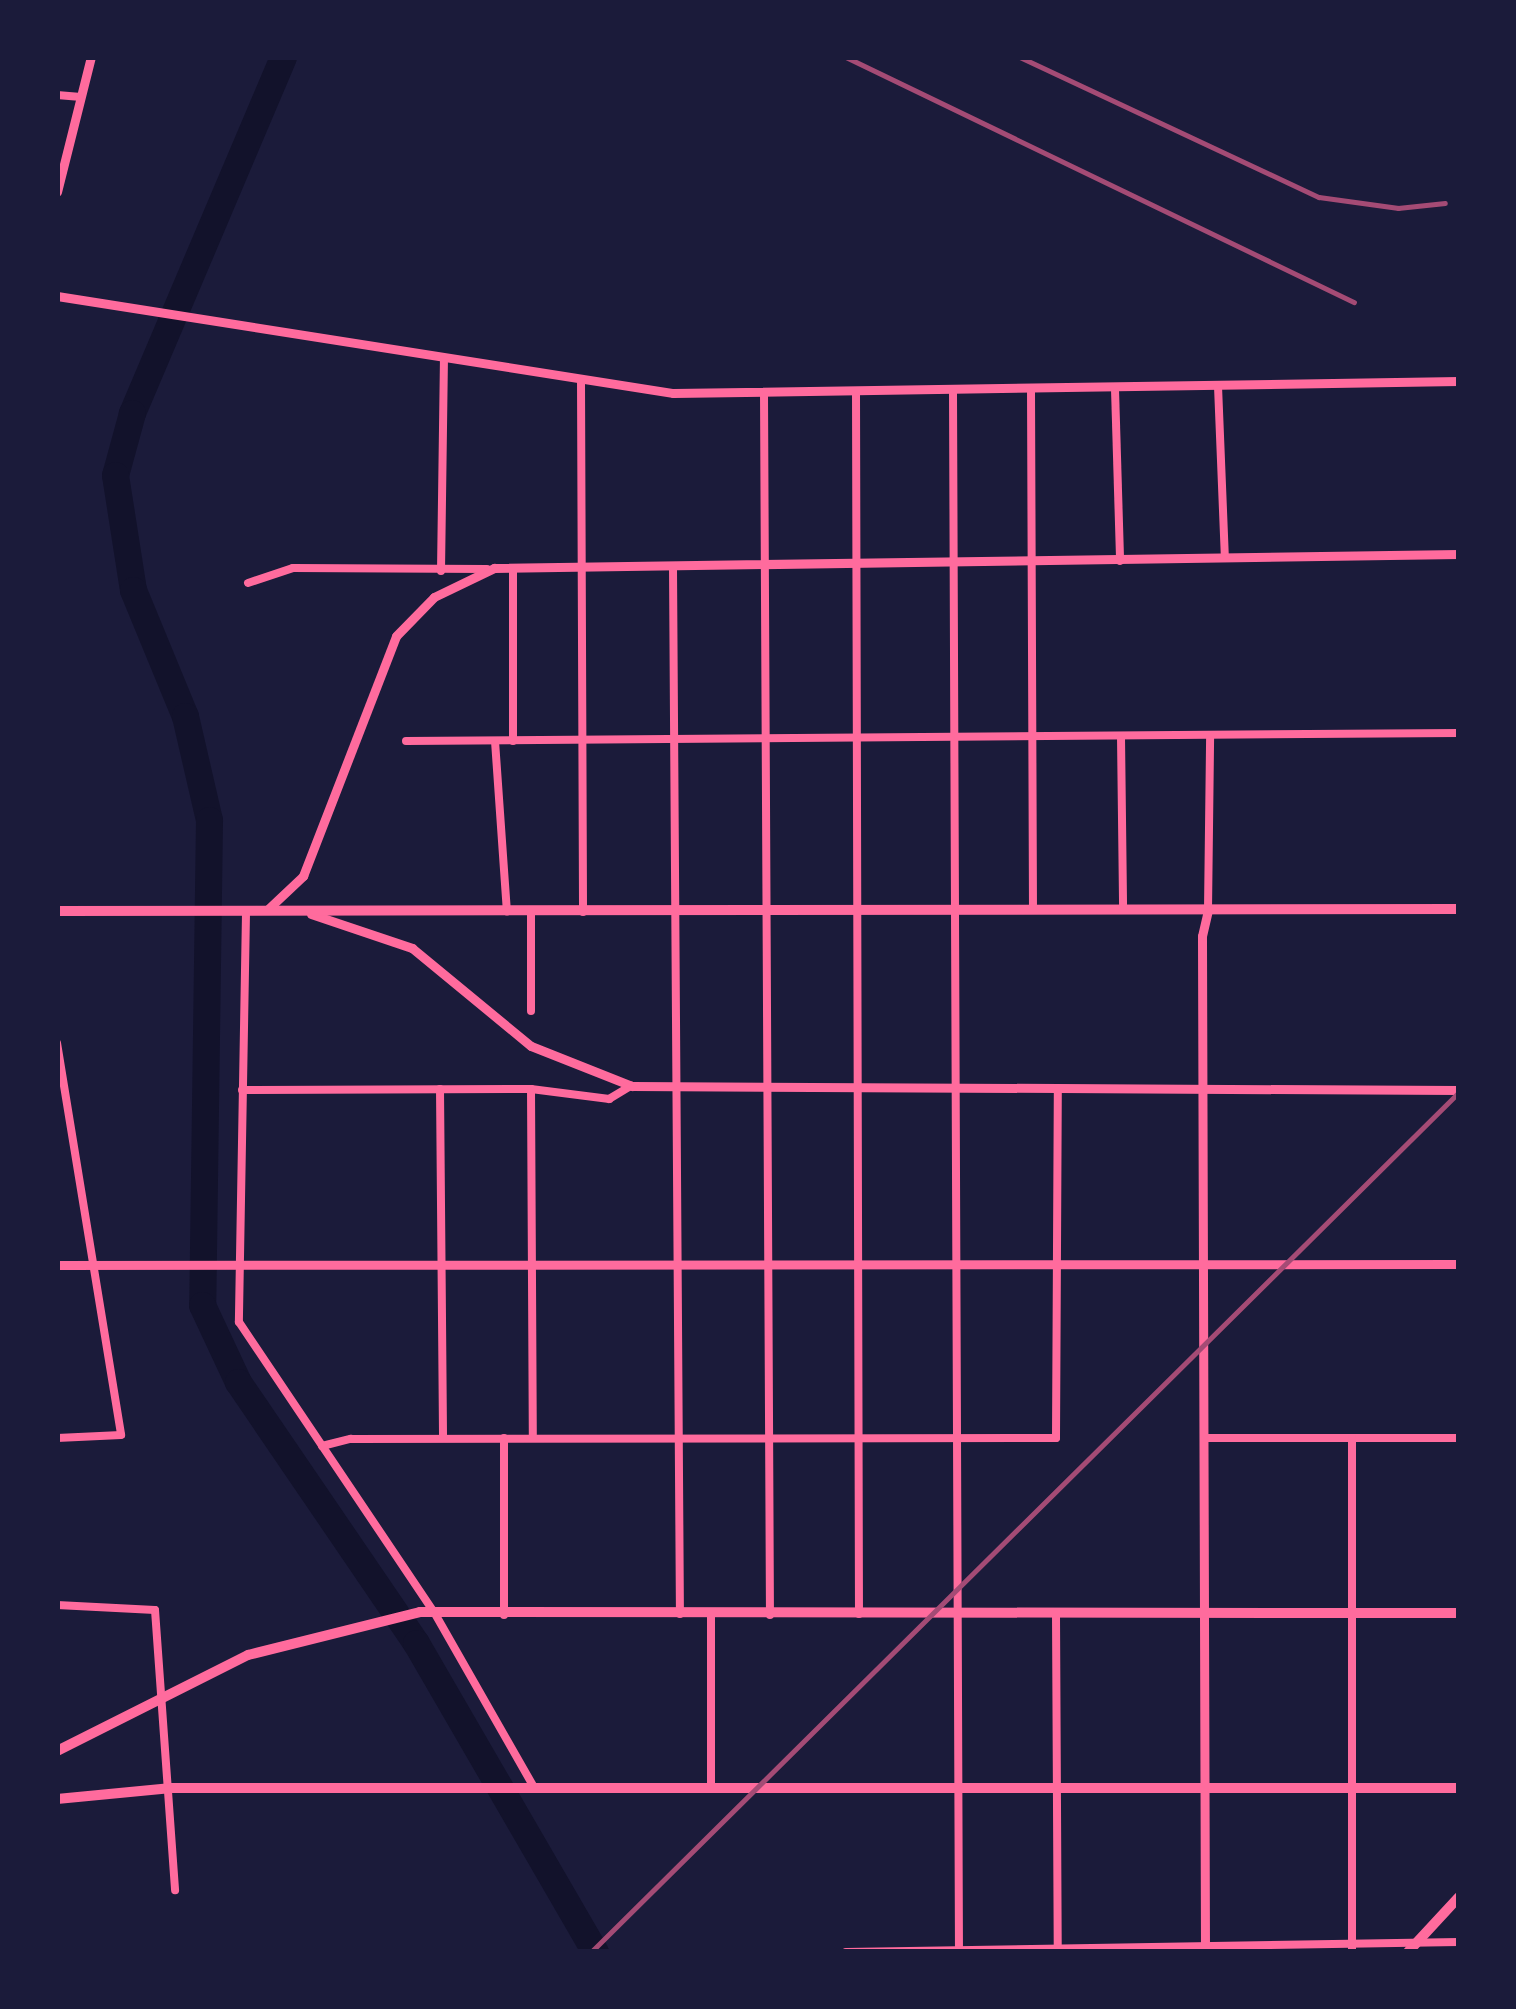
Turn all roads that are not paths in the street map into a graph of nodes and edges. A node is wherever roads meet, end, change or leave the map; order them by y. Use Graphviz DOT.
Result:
graph roads {
  1 [pos="91,57"];
  2 [pos="57,95"];
  3 [pos="81,97"];
  4 [pos="57,192"];
  5 [pos="57,296"];
  6 [pos="444,358"];
  7 [pos="581,381"];
  8 [pos="1459,381"];
  9 [pos="1218,386"];
  10 [pos="1115,388"];
  11 [pos="1031,390"];
  12 [pos="953,392"];
  13 [pos="764,393"];
  14 [pos="856,394"];
  15 [pos="1459,554"];
  16 [pos="1225,560"];
  17 [pos="1120,562"];
  18 [pos="1032,564"];
  19 [pos="954,566"];
  20 [pos="764,567"];
  21 [pos="856,567"];
  22 [pos="494,568"];
  23 [pos="513,568"];
  24 [pos="580,568"];
  25 [pos="673,568"];
  26 [pos="442,571"];
  27 [pos="248,583"];
  28 [pos="1459,734"];
  29 [pos="1210,736"];
  30 [pos="1120,737"];
  31 [pos="767,738"];
  32 [pos="857,738"];
  33 [pos="1033,738"];
  34 [pos="675,739"];
  35 [pos="956,739"];
  36 [pos="513,740"];
  37 [pos="584,740"];
  38 [pos="406,741"];
  39 [pos="495,741"];
  40 [pos="1459,909"];
  41 [pos="1123,910"];
  42 [pos="57,911"];
  43 [pos="958,911"];
  44 [pos="1033,911"];
  45 [pos="1208,911"];
  46 [pos="859,912"];
  47 [pos="240,913"];
  48 [pos="262,913"];
  49 [pos="305,913"];
  50 [pos="766,913"];
  51 [pos="507,914"];
  52 [pos="531,914"];
  53 [pos="583,914"];
  54 [pos="676,914"];
  55 [pos="531,1011"];
  56 [pos="57,1043"];
  57 [pos="632,1086"];
  58 [pos="61,1088"];
  59 [pos="440,1089"];
  60 [pos="531,1089"];
  61 [pos="1203,1089"];
  62 [pos="242,1090"];
  63 [pos="678,1090"];
  64 [pos="769,1090"];
  65 [pos="859,1090"];
  66 [pos="957,1090"];
  67 [pos="1058,1090"];
  68 [pos="1459,1090"];
  69 [pos="1459,1264"];
  70 [pos="57,1265"];
  71 [pos="96,1265"];
  72 [pos="531,1265"];
  73 [pos="679,1265"];
  74 [pos="770,1265"];
  75 [pos="1203,1265"];
  76 [pos="232,1266"];
  77 [pos="442,1266"];
  78 [pos="860,1266"];
  79 [pos="958,1266"];
  80 [pos="1057,1266"];
  81 [pos="57,1438"];
  82 [pos="443,1438"];
  83 [pos="504,1438"];
  84 [pos="533,1438"];
  85 [pos="679,1438"];
  86 [pos="770,1438"];
  87 [pos="861,1438"];
  88 [pos="959,1438"];
  89 [pos="1205,1438"];
  90 [pos="1352,1438"];
  91 [pos="1459,1438"];
  92 [pos="322,1446"];
  93 [pos="57,1605"];
  94 [pos="427,1612"];
  95 [pos="1459,1613"];
  96 [pos="1352,1614"];
  97 [pos="504,1615"];
  98 [pos="680,1615"];
  99 [pos="711,1615"];
  100 [pos="1056,1615"];
  101 [pos="1203,1615"];
  102 [pos="770,1616"];
  103 [pos="859,1616"];
  104 [pos="959,1616"];
  105 [pos="162,1696"];
  106 [pos="57,1751"];
  107 [pos="530,1787"];
  108 [pos="711,1787"];
  109 [pos="960,1787"];
  110 [pos="1059,1787"];
  111 [pos="171,1788"];
  112 [pos="1205,1788"];
  113 [pos="1459,1788"];
  114 [pos="1351,1789"];
  115 [pos="57,1799"];
  116 [pos="175,1890"];
  117 [pos="1459,1897"];
  118 [pos="1459,1942"];
  119 [pos="1412,1948"];
  120 [pos="1205,1949"];
  121 [pos="1352,1949"];
  122 [pos="959,1950"];
  123 [pos="1058,1950"];
  124 [pos="847,1951"];
  1 -- 3 [label="street"];
  2 -- 3 [label="street"];
  3 -- 4 [label="street"];
  5 -- 6 [label="street"];
  6 -- 7 [label="street"];
  6 -- 26 [label="street"];
  7 -- 13 [label="street"];
  7 -- 24 [label="street"];
  8 -- 9 [label="street"];
  9 -- 10 [label="street"];
  9 -- 16 [label="street"];
  10 -- 11 [label="street"];
  10 -- 17 [label="street"];
  11 -- 12 [label="street"];
  11 -- 18 [label="street"];
  12 -- 14 [label="street"];
  12 -- 19 [label="street"];
  13 -- 14 [label="street"];
  13 -- 20 [label="street"];
  14 -- 21 [label="street"];
  15 -- 16 [label="street"];
  16 -- 17 [label="street"];
  17 -- 18 [label="street"];
  18 -- 19 [label="street"];
  18 -- 33 [label="street"];
  19 -- 21 [label="street"];
  19 -- 35 [label="street"];
  20 -- 21 [label="street"];
  20 -- 25 [label="street"];
  20 -- 31 [label="street"];
  21 -- 32 [label="street"];
  22 -- 23 [label="street"];
  22 -- 26 [label="street"];
  22 -- 48 [label="street"];
  23 -- 24 [label="street"];
  23 -- 36 [label="street"];
  24 -- 25 [label="street"];
  24 -- 37 [label="street"];
  25 -- 34 [label="street"];
  26 -- 27 [label="street"];
  28 -- 29 [label="street"];
  29 -- 30 [label="street"];
  29 -- 45 [label="street"];
  30 -- 33 [label="street"];
  30 -- 41 [label="street"];
  31 -- 32 [label="street"];
  31 -- 34 [label="street"];
  31 -- 50 [label="street"];
  32 -- 35 [label="street"];
  32 -- 46 [label="street"];
  33 -- 35 [label="street"];
  33 -- 44 [label="street"];
  34 -- 37 [label="street"];
  34 -- 54 [label="street"];
  35 -- 43 [label="street"];
  36 -- 37 [label="street"];
  36 -- 39 [label="street"];
  37 -- 53 [label="street"];
  38 -- 39 [label="street"];
  39 -- 51 [label="street"];
  40 -- 45 [label="main road"];
  41 -- 44 [label="main road"];
  41 -- 45 [label="main road"];
  42 -- 47 [label="main road"];
  43 -- 44 [label="main road"];
  43 -- 46 [label="main road"];
  43 -- 66 [label="street"];
  45 -- 61 [label="street"];
  46 -- 50 [label="main road"];
  46 -- 65 [label="street"];
  47 -- 48 [label="main road"];
  47 -- 62 [label="street"];
  48 -- 49 [label="main road"];
  49 -- 51 [label="main road"];
  49 -- 57 [label="street"];
  50 -- 54 [label="main road"];
  50 -- 64 [label="street"];
  51 -- 52 [label="main road"];
  52 -- 53 [label="main road"];
  52 -- 55 [label="street"];
  53 -- 54 [label="main road"];
  54 -- 63 [label="street"];
  56 -- 58 [label="street"];
  57 -- 60 [label="street"];
  57 -- 63 [label="street"];
  58 -- 71 [label="street"];
  59 -- 60 [label="street"];
  59 -- 62 [label="street"];
  59 -- 77 [label="street"];
  60 -- 72 [label="street"];
  61 -- 67 [label="street"];
  61 -- 68 [label="street"];
  61 -- 75 [label="street"];
  62 -- 76 [label="street"];
  63 -- 64 [label="street"];
  63 -- 73 [label="street"];
  64 -- 65 [label="street"];
  64 -- 74 [label="street"];
  65 -- 66 [label="street"];
  65 -- 78 [label="street"];
  66 -- 67 [label="street"];
  66 -- 79 [label="street"];
  67 -- 80 [label="street"];
  69 -- 75 [label="street"];
  70 -- 71 [label="street"];
  71 -- 76 [label="street"];
  71 -- 81 [label="street"];
  72 -- 73 [label="street"];
  72 -- 77 [label="street"];
  72 -- 84 [label="street"];
  73 -- 74 [label="street"];
  73 -- 85 [label="street"];
  74 -- 78 [label="street"];
  74 -- 86 [label="street"];
  75 -- 80 [label="street"];
  75 -- 89 [label="street"];
  76 -- 77 [label="street"];
  76 -- 92 [label="street"];
  77 -- 82 [label="street"];
  78 -- 79 [label="street"];
  78 -- 87 [label="street"];
  79 -- 80 [label="street"];
  79 -- 88 [label="street"];
  80 -- 88 [label="street"];
  82 -- 83 [label="street"];
  82 -- 92 [label="street"];
  83 -- 84 [label="street"];
  83 -- 97 [label="street"];
  84 -- 85 [label="street"];
  85 -- 86 [label="street"];
  85 -- 98 [label="street"];
  86 -- 87 [label="street"];
  86 -- 102 [label="street"];
  87 -- 88 [label="street"];
  87 -- 103 [label="street"];
  88 -- 104 [label="street"];
  89 -- 90 [label="street"];
  89 -- 101 [label="street"];
  90 -- 91 [label="street"];
  90 -- 96 [label="street"];
  92 -- 94 [label="street"];
  93 -- 105 [label="street"];
  94 -- 97 [label="main road"];
  94 -- 105 [label="main road"];
  94 -- 107 [label="street"];
  95 -- 96 [label="main road"];
  96 -- 101 [label="main road"];
  96 -- 114 [label="street"];
  97 -- 98 [label="main road"];
  98 -- 99 [label="main road"];
  99 -- 102 [label="main road"];
  99 -- 108 [label="street"];
  100 -- 101 [label="main road"];
  100 -- 104 [label="main road"];
  100 -- 110 [label="street"];
  101 -- 112 [label="street"];
  102 -- 103 [label="main road"];
  103 -- 104 [label="main road"];
  104 -- 109 [label="street"];
  105 -- 106 [label="main road"];
  105 -- 111 [label="street"];
  107 -- 108 [label="main road"];
  107 -- 111 [label="main road"];
  108 -- 109 [label="main road"];
  109 -- 110 [label="main road"];
  109 -- 122 [label="street"];
  110 -- 112 [label="main road"];
  110 -- 123 [label="street"];
  111 -- 115 [label="main road"];
  111 -- 116 [label="street"];
  112 -- 114 [label="main road"];
  112 -- 120 [label="street"];
  113 -- 114 [label="main road"];
  114 -- 121 [label="street"];
  117 -- 119 [label="main road"];
  118 -- 119 [label="street"];
  119 -- 121 [label="street"];
  120 -- 121 [label="street"];
  120 -- 123 [label="street"];
  122 -- 123 [label="street"];
  122 -- 124 [label="street"];
}
